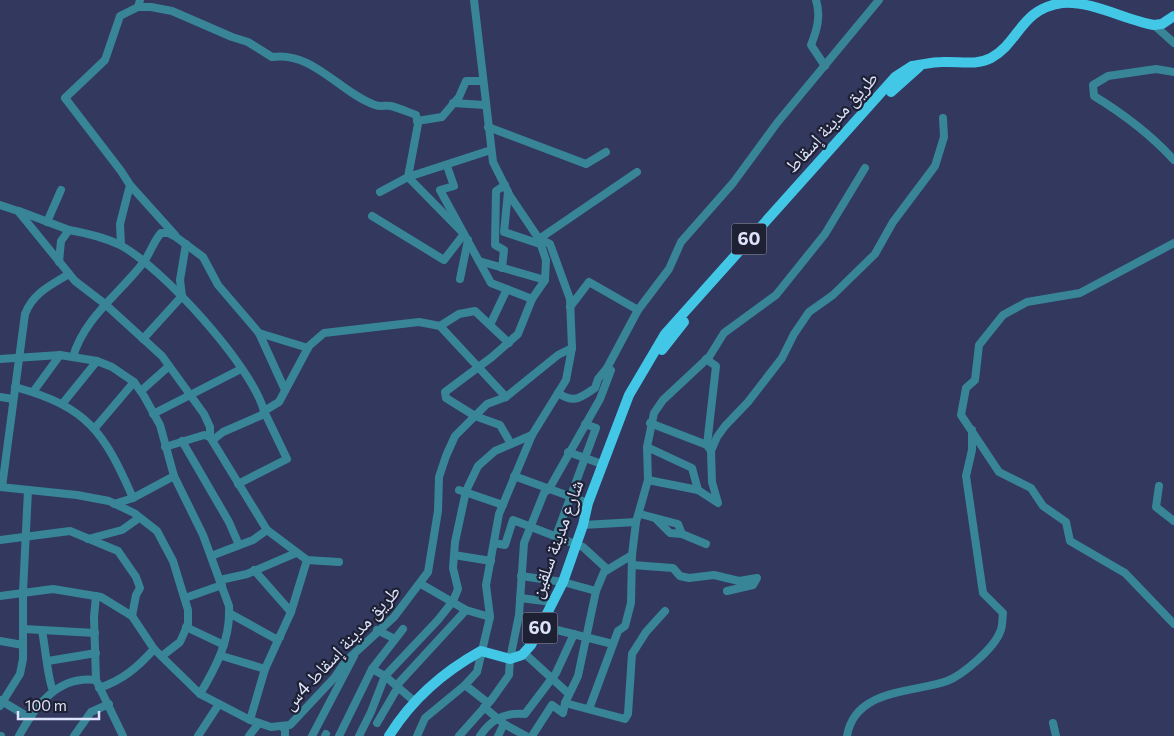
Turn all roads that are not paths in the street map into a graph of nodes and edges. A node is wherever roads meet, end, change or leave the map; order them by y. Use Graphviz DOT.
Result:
graph roads {
  1 [pos="474,0"];
  2 [pos="816,0"];
  3 [pos="879,0"];
  4 [pos="139,4"];
  5 [pos="1174,16"];
  6 [pos="1154,25"];
  7 [pos="1174,43"];
  8 [pos="825,66"];
  9 [pos="1174,72"];
  10 [pos="482,80"];
  11 [pos="453,103"];
  12 [pos="485,105"];
  13 [pos="943,118"];
  14 [pos="418,121"];
  15 [pos="488,127"];
  16 [pos="491,150"];
  17 [pos="606,152"];
  18 [pos="1174,160"];
  19 [pos="447,166"];
  20 [pos="864,168"];
  21 [pos="637,172"];
  22 [pos="408,177"];
  23 [pos="130,186"];
  24 [pos="506,189"];
  25 [pos="60,190"];
  26 [pos="380,192"];
  27 [pos="0,205"];
  28 [pos="18,211"];
  29 [pos="372,216"];
  30 [pos="47,222"];
  31 [pos="69,230"];
  32 [pos="176,237"];
  33 [pos="466,237"];
  34 [pos="540,241"];
  35 [pos="1174,243"];
  36 [pos="186,244"];
  37 [pos="120,245"];
  38 [pos="479,261"];
  39 [pos="59,262"];
  40 [pos="144,262"];
  41 [pos="502,268"];
  42 [pos="69,274"];
  43 [pos="460,279"];
  44 [pos="545,280"];
  45 [pos="507,289"];
  46 [pos="182,296"];
  47 [pos="532,299"];
  48 [pos="105,304"];
  49 [pos="570,307"];
  50 [pos="638,310"];
  51 [pos="440,326"];
  52 [pos="490,326"];
  53 [pos="259,333"];
  54 [pos="143,339"];
  55 [pos="508,343"];
  56 [pos="308,348"];
  57 [pos="572,348"];
  58 [pos="60,355"];
  59 [pos="73,357"];
  60 [pos="19,358"];
  61 [pos="0,359"];
  62 [pos="706,359"];
  63 [pos="97,361"];
  64 [pos="170,366"];
  65 [pos="477,368"];
  66 [pos="607,368"];
  67 [pos="241,369"];
  68 [pos="134,382"];
  69 [pos="15,387"];
  70 [pos="285,390"];
  71 [pos="140,391"];
  72 [pos="34,392"];
  73 [pos="558,393"];
  74 [pos="192,395"];
  75 [pos="0,397"];
  76 [pos="506,397"];
  77 [pos="13,399"];
  78 [pos="63,404"];
  79 [pos="264,411"];
  80 [pos="153,414"];
  81 [pos="476,416"];
  82 [pos="650,423"];
  83 [pos="585,424"];
  84 [pos="0,427"];
  85 [pos="9,428"];
  86 [pos="94,428"];
  87 [pos="972,430"];
  88 [pos="532,435"];
  89 [pos="212,438"];
  90 [pos="182,441"];
  91 [pos="511,444"];
  92 [pos="165,447"];
  93 [pos="647,448"];
  94 [pos="709,448"];
  95 [pos="568,452"];
  96 [pos="3,455"];
  97 [pos="584,458"];
  98 [pos="602,464"];
  99 [pos="174,476"];
  100 [pos="514,476"];
  101 [pos="648,480"];
  102 [pos="238,484"];
  103 [pos="1158,486"];
  104 [pos="1,487"];
  105 [pos="28,490"];
  106 [pos="462,490"];
  107 [pos="547,490"];
  108 [pos="698,490"];
  109 [pos="570,497"];
  110 [pos="133,498"];
  111 [pos="588,503"];
  112 [pos="114,504"];
  113 [pos="503,505"];
  114 [pos="640,514"];
  115 [pos="139,518"];
  116 [pos="636,522"];
  117 [pos="1174,522"];
  118 [pos="582,525"];
  119 [pos="530,526"];
  120 [pos="267,530"];
  121 [pos="556,536"];
  122 [pos="25,537"];
  123 [pos="88,539"];
  124 [pos="0,540"];
  125 [pos="494,543"];
  126 [pos="575,543"];
  127 [pos="706,544"];
  128 [pos="239,545"];
  129 [pos="296,553"];
  130 [pos="632,554"];
  131 [pos="454,555"];
  132 [pos="211,556"];
  133 [pos="308,560"];
  134 [pos="491,561"];
  135 [pos="339,562"];
  136 [pos="632,565"];
  137 [pos="607,569"];
  138 [pos="254,570"];
  139 [pos="521,576"];
  140 [pos="221,582"];
  141 [pos="563,582"];
  142 [pos="421,584"];
  143 [pos="596,591"];
  144 [pos="727,591"];
  145 [pos="23,592"];
  146 [pos="0,596"];
  147 [pos="96,596"];
  148 [pos="185,598"];
  149 [pos="520,598"];
  150 [pos="452,602"];
  151 [pos="552,602"];
  152 [pos="466,610"];
  153 [pos="665,611"];
  154 [pos="291,612"];
  155 [pos="229,614"];
  156 [pos="132,616"];
  157 [pos="490,617"];
  158 [pos="438,620"];
  159 [pos="1174,624"];
  160 [pos="541,626"];
  161 [pos="186,627"];
  162 [pos="404,628"];
  163 [pos="446,628"];
  164 [pos="24,629"];
  165 [pos="377,630"];
  166 [pos="42,631"];
  167 [pos="95,633"];
  168 [pos="574,634"];
  169 [pos="280,637"];
  170 [pos="587,638"];
  171 [pos="395,639"];
  172 [pos="0,642"];
  173 [pos="613,644"];
  174 [pos="23,645"];
  175 [pos="224,645"];
  176 [pos="154,649"];
  177 [pos="481,651"];
  178 [pos="96,653"];
  179 [pos="524,653"];
  180 [pos="354,654"];
  181 [pos="162,656"];
  182 [pos="222,656"];
  183 [pos="510,659"];
  184 [pos="48,661"];
  185 [pos="265,669"];
  186 [pos="372,669"];
  187 [pos="384,676"];
  188 [pos="552,679"];
  189 [pos="98,684"];
  190 [pos="465,685"];
  191 [pos="398,687"];
  192 [pos="53,690"];
  193 [pos="200,694"];
  194 [pos="569,694"];
  195 [pos="414,701"];
  196 [pos="1,703"];
  197 [pos="566,703"];
  198 [pos="109,704"];
  199 [pos="219,704"];
  200 [pos="486,705"];
  201 [pos="589,709"];
  202 [pos="30,718"];
  203 [pos="250,720"];
  204 [pos="501,721"];
  205 [pos="259,723"];
  206 [pos="377,723"];
  207 [pos="1053,723"];
  208 [pos="282,726"];
  209 [pos="121,732"];
  210 [pos="19,736"];
  211 [pos="74,736"];
  212 [pos="113,736"];
  213 [pos="198,736"];
  214 [pos="249,736"];
  215 [pos="285,736"];
  216 [pos="312,736"];
  217 [pos="339,736"];
  218 [pos="359,736"];
  219 [pos="389,736"];
  220 [pos="417,736"];
  221 [pos="459,736"];
  222 [pos="480,736"];
  223 [pos="498,736"];
  224 [pos="526,736"];
  225 [pos="532,736"];
  226 [pos="847,736"];
  227 [pos="1056,736"];
  1 -- 10 [label="street"];
  2 -- 8 [label="street"];
  3 -- 8 [label="street"];
  4 -- 14 [label="street"];
  4 -- 23 [label="street"];
  5 -- 6 [label="main road"];
  6 -- 7 [label="street"];
  6 -- 98 [label="main road, شارع مدينة سلقين / 60"];
  8 -- 50 [label="street"];
  9 -- 18 [label="street"];
  10 -- 11 [label="street"];
  10 -- 12 [label="street"];
  11 -- 12 [label="street"];
  11 -- 14 [label="street"];
  12 -- 15 [label="street"];
  13 -- 94 [label="street"];
  14 -- 22 [label="street"];
  15 -- 16 [label="street"];
  15 -- 17 [label="street"];
  16 -- 19 [label="street"];
  16 -- 24 [label="street"];
  19 -- 22 [label="street"];
  19 -- 33 [label="street"];
  20 -- 62 [label="street"];
  21 -- 34 [label="street"];
  22 -- 26 [label="street"];
  22 -- 33 [label="street"];
  23 -- 32 [label="street"];
  23 -- 37 [label="street"];
  24 -- 34 [label="street"];
  24 -- 34 [label="street"];
  24 -- 41 [label="street"];
  25 -- 30 [label="street"];
  27 -- 28 [label="street"];
  28 -- 30 [label="street"];
  28 -- 39 [label="street"];
  29 -- 33 [label="street"];
  30 -- 31 [label="street"];
  31 -- 37 [label="street"];
  31 -- 39 [label="street"];
  32 -- 36 [label="street"];
  32 -- 40 [label="street"];
  33 -- 38 [label="street"];
  33 -- 43 [label="street"];
  34 -- 44 [label="street"];
  34 -- 49 [label="street"];
  35 -- 87 [label="street"];
  36 -- 46 [label="street"];
  36 -- 53 [label="street"];
  37 -- 40 [label="street"];
  38 -- 41 [label="street"];
  38 -- 45 [label="street"];
  39 -- 42 [label="street"];
  40 -- 46 [label="street"];
  40 -- 48 [label="street"];
  41 -- 44 [label="street"];
  42 -- 48 [label="street"];
  42 -- 60 [label="street"];
  44 -- 47 [label="street"];
  45 -- 47 [label="street"];
  45 -- 52 [label="street"];
  46 -- 54 [label="street"];
  46 -- 67 [label="street"];
  47 -- 55 [label="street"];
  48 -- 54 [label="street"];
  48 -- 59 [label="street"];
  49 -- 50 [label="street"];
  49 -- 57 [label="street"];
  50 -- 66 [label="street"];
  51 -- 52 [label="street"];
  51 -- 56 [label="street"];
  51 -- 65 [label="street"];
  52 -- 55 [label="street"];
  53 -- 56 [label="street"];
  53 -- 70 [label="street"];
  54 -- 64 [label="street"];
  55 -- 65 [label="street"];
  56 -- 70 [label="street"];
  57 -- 73 [label="street"];
  57 -- 76 [label="street, طريق مدينة إسقاط 4س"];
  58 -- 59 [label="street"];
  58 -- 60 [label="street"];
  58 -- 72 [label="street"];
  59 -- 63 [label="street"];
  60 -- 61 [label="street"];
  60 -- 69 [label="street"];
  62 -- 82 [label="street"];
  62 -- 94 [label="street"];
  63 -- 68 [label="street"];
  63 -- 78 [label="street"];
  64 -- 71 [label="street"];
  64 -- 74 [label="street"];
  65 -- 76 [label="street"];
  65 -- 81 [label="street"];
  66 -- 73 [label="street"];
  66 -- 83 [label="street"];
  67 -- 74 [label="street"];
  67 -- 79 [label="street"];
  68 -- 71 [label="street"];
  68 -- 86 [label="street"];
  69 -- 72 [label="street"];
  69 -- 77 [label="street"];
  70 -- 79 [label="street"];
  71 -- 80 [label="street"];
  72 -- 78 [label="street"];
  73 -- 88 [label="street"];
  74 -- 80 [label="street"];
  74 -- 89 [label="street"];
  75 -- 77 [label="street"];
  76 -- 81 [label="street, طريق مدينة إسقاط 4س"];
  77 -- 85 [label="street"];
  78 -- 86 [label="street"];
  79 -- 89 [label="street"];
  79 -- 102 [label="street"];
  80 -- 92 [label="street"];
  81 -- 91 [label="street"];
  81 -- 142 [label="street, طريق مدينة إسقاط 4س"];
  82 -- 93 [label="street"];
  82 -- 94 [label="street"];
  83 -- 95 [label="street"];
  83 -- 97 [label="street"];
  84 -- 85 [label="street"];
  85 -- 96 [label="street"];
  86 -- 110 [label="street"];
  87 -- 159 [label="street"];
  87 -- 226 [label="street"];
  88 -- 91 [label="street"];
  88 -- 100 [label="street"];
  89 -- 90 [label="street"];
  89 -- 102 [label="street"];
  90 -- 92 [label="street"];
  90 -- 128 [label="street"];
  91 -- 106 [label="street"];
  92 -- 99 [label="street"];
  93 -- 101 [label="street"];
  93 -- 108 [label="street"];
  94 -- 108 [label="street"];
  95 -- 97 [label="street"];
  95 -- 107 [label="street"];
  96 -- 104 [label="street"];
  97 -- 98 [label="street"];
  97 -- 109 [label="street"];
  98 -- 111 [label="main road, شارع مدينة سلقين / 60"];
  99 -- 110 [label="street"];
  99 -- 132 [label="street"];
  100 -- 107 [label="street"];
  100 -- 113 [label="street"];
  101 -- 108 [label="street"];
  101 -- 114 [label="street"];
  102 -- 120 [label="street"];
  103 -- 117 [label="street"];
  104 -- 105 [label="street"];
  105 -- 112 [label="street"];
  105 -- 122 [label="street"];
  106 -- 113 [label="street"];
  106 -- 131 [label="street"];
  107 -- 109 [label="street"];
  107 -- 119 [label="street"];
  109 -- 111 [label="street"];
  109 -- 121 [label="street"];
  110 -- 112 [label="street"];
  111 -- 118 [label="main road, شارع مدينة سلقين / 60"];
  112 -- 115 [label="street"];
  113 -- 125 [label="street"];
  114 -- 116 [label="street"];
  114 -- 127 [label="street"];
  115 -- 123 [label="street"];
  115 -- 148 [label="street"];
  116 -- 118 [label="street"];
  116 -- 130 [label="street"];
  118 -- 126 [label="main road, شارع مدينة سلقين / 60"];
  119 -- 121 [label="street"];
  119 -- 125 [label="street"];
  119 -- 139 [label="street"];
  120 -- 128 [label="street"];
  120 -- 129 [label="street"];
  121 -- 126 [label="street"];
  122 -- 123 [label="street"];
  122 -- 124 [label="street"];
  122 -- 145 [label="street"];
  123 -- 156 [label="street"];
  125 -- 134 [label="street"];
  126 -- 137 [label="street"];
  126 -- 141 [label="main road, شارع مدينة سلقين / 60"];
  128 -- 132 [label="street"];
  129 -- 133 [label="street"];
  129 -- 138 [label="street"];
  130 -- 136 [label="street"];
  130 -- 137 [label="street"];
  131 -- 134 [label="street"];
  131 -- 150 [label="street"];
  132 -- 140 [label="street"];
  133 -- 135 [label="street"];
  133 -- 154 [label="street"];
  134 -- 157 [label="street"];
  136 -- 144 [label="street"];
  136 -- 173 [label="street"];
  137 -- 143 [label="street"];
  138 -- 140 [label="street"];
  138 -- 154 [label="street"];
  139 -- 141 [label="street"];
  139 -- 149 [label="street"];
  140 -- 148 [label="street"];
  140 -- 155 [label="street"];
  141 -- 143 [label="street"];
  141 -- 151 [label="main road, شارع مدينة سلقين / 60"];
  142 -- 150 [label="street"];
  142 -- 165 [label="street, طريق مدينة إسقاط 4س"];
  143 -- 170 [label="street"];
  145 -- 146 [label="street, طريق مدينة إسقاط 4س"];
  145 -- 147 [label="street, طريق مدينة إسقاط 4س"];
  145 -- 164 [label="street"];
  147 -- 156 [label="street, طريق مدينة إسقاط 4س"];
  147 -- 167 [label="street"];
  148 -- 161 [label="street"];
  149 -- 151 [label="street"];
  149 -- 183 [label="street"];
  150 -- 152 [label="street"];
  150 -- 158 [label="street"];
  151 -- 160 [label="main road, شارع مدينة سلقين / 60"];
  152 -- 157 [label="street"];
  152 -- 163 [label="street"];
  153 -- 201 [label="street"];
  154 -- 169 [label="street"];
  155 -- 169 [label="street"];
  155 -- 175 [label="street"];
  156 -- 176 [label="street, طريق مدينة إسقاط 4س"];
  157 -- 177 [label="street"];
  158 -- 163 [label="street"];
  158 -- 187 [label="street"];
  160 -- 168 [label="street"];
  160 -- 179 [label="main road, شارع مدينة سلقين / 60"];
  161 -- 175 [label="street"];
  161 -- 181 [label="street"];
  162 -- 171 [label="street"];
  163 -- 191 [label="street"];
  164 -- 166 [label="street"];
  164 -- 174 [label="street"];
  165 -- 171 [label="street"];
  165 -- 180 [label="street, طريق مدينة إسقاط 4س"];
  166 -- 167 [label="street"];
  166 -- 184 [label="street"];
  167 -- 178 [label="street"];
  168 -- 170 [label="street"];
  168 -- 188 [label="street"];
  169 -- 185 [label="street"];
  170 -- 173 [label="street"];
  170 -- 194 [label="street"];
  171 -- 186 [label="street"];
  172 -- 174 [label="street"];
  173 -- 201 [label="street"];
  174 -- 196 [label="street"];
  175 -- 182 [label="street"];
  176 -- 181 [label="street, طريق مدينة إسقاط 4س"];
  176 -- 189 [label="street"];
  177 -- 183 [label="main road, 60"];
  177 -- 190 [label="street"];
  177 -- 195 [label="main road"];
  178 -- 184 [label="street"];
  178 -- 189 [label="street"];
  179 -- 183 [label="main road, 60"];
  179 -- 188 [label="street"];
  180 -- 208 [label="street, طريق مدينة إسقاط 4س"];
  180 -- 216 [label="street"];
  181 -- 193 [label="street, طريق مدينة إسقاط 4س"];
  182 -- 185 [label="street"];
  182 -- 193 [label="street"];
  183 -- 200 [label="street"];
  184 -- 192 [label="street"];
  185 -- 203 [label="street"];
  186 -- 187 [label="street"];
  186 -- 217 [label="street"];
  187 -- 191 [label="street"];
  187 -- 218 [label="street"];
  188 -- 194 [label="street"];
  188 -- 204 [label="street"];
  189 -- 192 [label="street"];
  189 -- 198 [label="street"];
  190 -- 200 [label="street"];
  190 -- 220 [label="street"];
  191 -- 195 [label="street"];
  191 -- 206 [label="street"];
  192 -- 202 [label="street"];
  193 -- 199 [label="street, طريق مدينة إسقاط 4س"];
  194 -- 197 [label="street"];
  195 -- 219 [label="main road"];
  196 -- 202 [label="street"];
  197 -- 201 [label="street"];
  197 -- 225 [label="street"];
  198 -- 209 [label="street"];
  198 -- 211 [label="street"];
  199 -- 203 [label="street, طريق مدينة إسقاط 4س"];
  199 -- 213 [label="street"];
  200 -- 204 [label="street"];
  200 -- 221 [label="street"];
  202 -- 210 [label="street"];
  203 -- 205 [label="street, طريق مدينة إسقاط 4س"];
  204 -- 222 [label="street"];
  204 -- 223 [label="street"];
  204 -- 224 [label="street"];
  205 -- 208 [label="street, طريق مدينة إسقاط 4س"];
  205 -- 214 [label="street"];
  207 -- 227 [label="street"];
  208 -- 215 [label="street"];
  209 -- 212 [label="street"];
}
